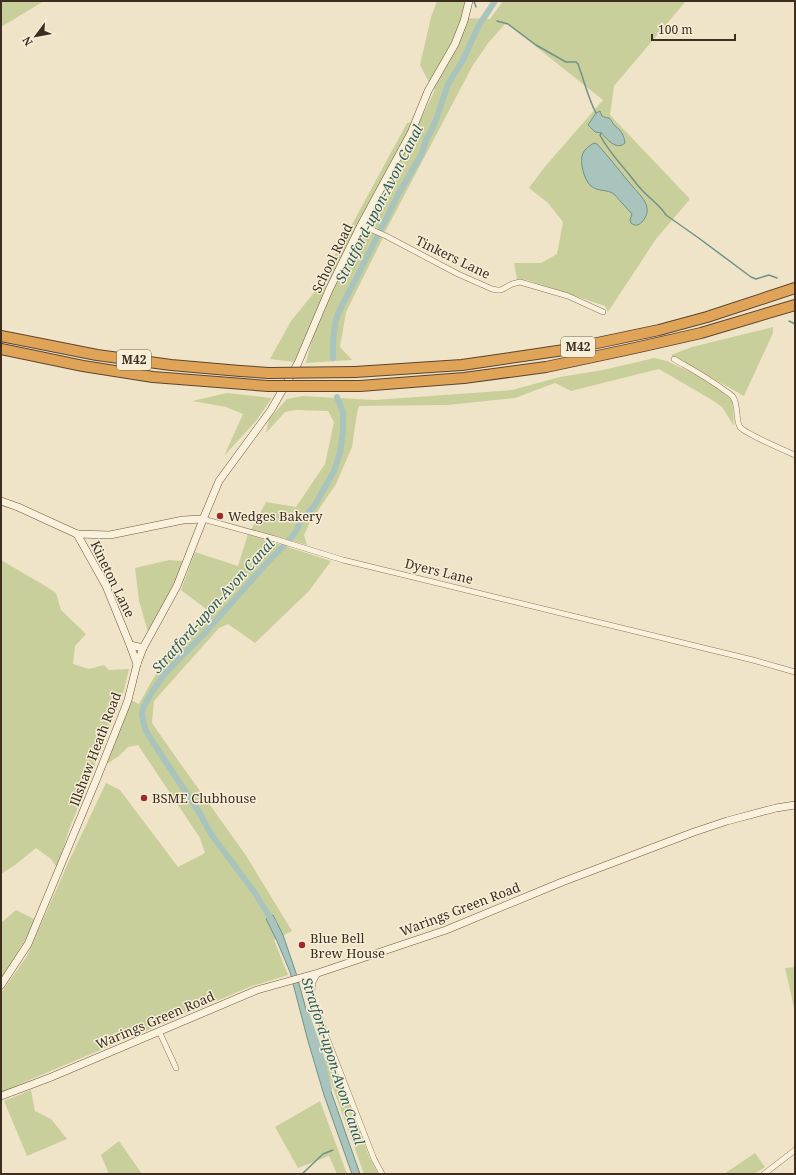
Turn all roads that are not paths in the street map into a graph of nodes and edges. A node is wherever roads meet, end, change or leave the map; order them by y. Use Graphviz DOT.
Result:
graph roads {
  1 [pos="468,1"];
  2 [pos="361,225"];
  3 [pos="795,288"];
  4 [pos="795,305"];
  5 [pos="604,312"];
  6 [pos="1,336"];
  7 [pos="1,349"];
  8 [pos="674,359"];
  9 [pos="795,455"];
  10 [pos="1,501"];
  11 [pos="203,519"];
  12 [pos="77,534"];
  13 [pos="130,645"];
  14 [pos="143,648"];
  15 [pos="137,664"];
  16 [pos="795,672"];
  17 [pos="795,804"];
  18 [pos="318,973"];
  19 [pos="302,977"];
  20 [pos="1,985"];
  21 [pos="312,992"];
  22 [pos="159,1031"];
  23 [pos="176,1068"];
  24 [pos="1,1096"];
  25 [pos="795,1150"];
  26 [pos="382,1174"];
  27 [pos="764,1174"];
  1 -- 2 [label="street, School Road"];
  2 -- 5 [label="street, Tinkers Lane"];
  2 -- 11 [label="street, School Road"];
  3 -- 6 [label="highway, M42, bridge"];
  4 -- 7 [label="highway, M42, bridge"];
  8 -- 9 [label="street"];
  10 -- 12 [label="street, Kineton Lane"];
  11 -- 12 [label="street, Dyers Lane"];
  11 -- 14 [label="street, Illshaw Heath Road"];
  11 -- 16 [label="street, Dyers Lane"];
  12 -- 13 [label="street, Kineton Lane"];
  13 -- 14 [label="street"];
  13 -- 15 [label="street, Kineton Lane"];
  14 -- 15 [label="street, Illshaw Heath Road"];
  15 -- 20 [label="street, Illshaw Heath Road"];
  17 -- 18 [label="street, Warings Green Road"];
  18 -- 19 [label="street, Warings Green Road"];
  18 -- 21 [label="street"];
  19 -- 21 [label="street"];
  19 -- 22 [label="street, Warings Green Road"];
  21 -- 26 [label="street"];
  22 -- 23 [label="street"];
  22 -- 24 [label="street, Warings Green Road"];
  25 -- 27 [label="street"];
}
